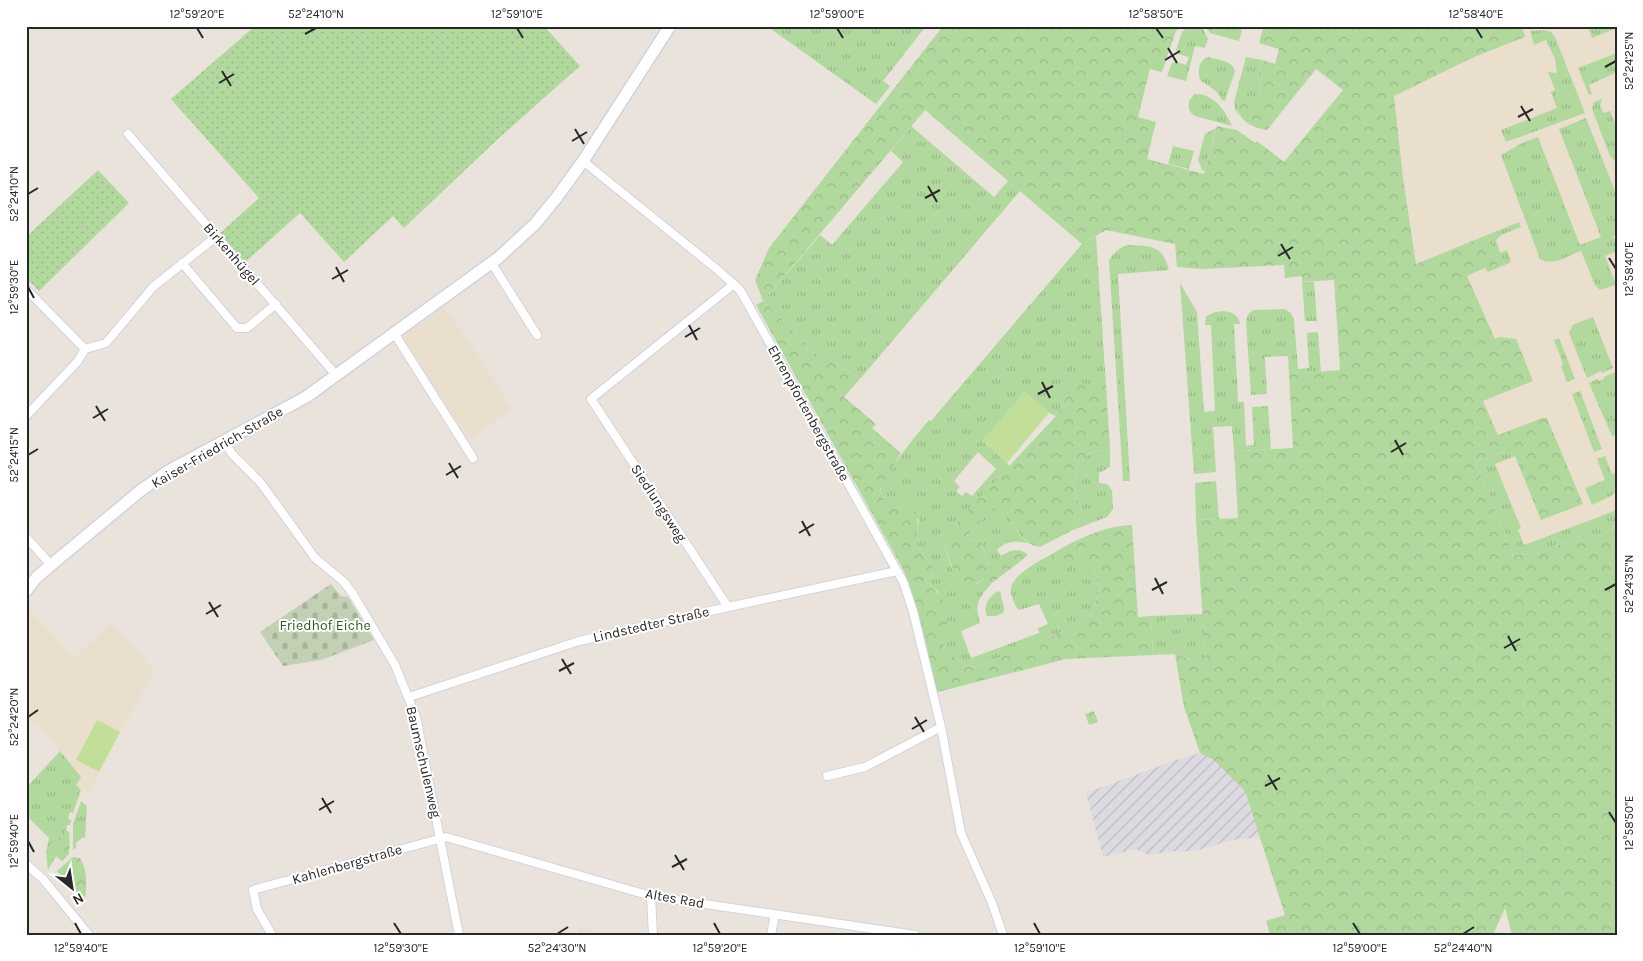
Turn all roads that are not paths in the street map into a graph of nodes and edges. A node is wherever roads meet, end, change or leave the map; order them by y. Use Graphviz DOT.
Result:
graph roads {
  1 [pos="670,26"];
  2 [pos="128,134"];
  3 [pos="583,161"];
  4 [pos="217,236"];
  5 [pos="491,262"];
  6 [pos="182,263"];
  7 [pos="734,284"];
  8 [pos="26,289"];
  9 [pos="276,304"];
  10 [pos="394,333"];
  11 [pos="537,335"];
  12 [pos="85,349"];
  13 [pos="336,375"];
  14 [pos="26,416"];
  15 [pos="224,441"];
  16 [pos="473,458"];
  17 [pos="26,537"];
  18 [pos="51,565"];
  19 [pos="897,571"];
  20 [pos="26,591"];
  21 [pos="728,607"];
  22 [pos="409,697"];
  23 [pos="941,727"];
  24 [pos="827,776"];
  25 [pos="441,838"];
  26 [pos="26,864"];
  27 [pos="651,896"];
  28 [pos="775,914"];
  29 [pos="89,935"];
  30 [pos="272,935"];
  31 [pos="459,935"];
  32 [pos="653,935"];
  33 [pos="771,935"];
  34 [pos="915,935"];
  35 [pos="1003,935"];
  1 -- 3 [label="street, Kaiser-Friedrich-Straße"];
  2 -- 4 [label="street, Birkenhügel"];
  3 -- 5 [label="street, Kaiser-Friedrich-Straße"];
  3 -- 7 [label="street, Ehrenpfortenbergstraße"];
  4 -- 6 [label="street"];
  4 -- 9 [label="street, Birkenhügel"];
  5 -- 10 [label="street, Kaiser-Friedrich-Straße"];
  5 -- 11 [label="street"];
  6 -- 9 [label="street"];
  6 -- 12 [label="street"];
  7 -- 19 [label="street, Ehrenpfortenbergstraße"];
  7 -- 21 [label="street, Siedlungsweg"];
  8 -- 12 [label="street"];
  9 -- 13 [label="street, Birkenhügel"];
  10 -- 13 [label="street, Kaiser-Friedrich-Straße"];
  10 -- 16 [label="street"];
  12 -- 14 [label="street"];
  13 -- 15 [label="street, Kaiser-Friedrich-Straße"];
  15 -- 18 [label="street, Kaiser-Friedrich-Straße"];
  15 -- 22 [label="street, Baumschulenweg"];
  17 -- 18 [label="street"];
  18 -- 20 [label="street, Kaiser-Friedrich-Straße"];
  19 -- 21 [label="street, Lindstedter Straße"];
  19 -- 23 [label="street, Ehrenpfortenbergstraße"];
  21 -- 22 [label="street, Lindstedter Straße"];
  22 -- 25 [label="street, Baumschulenweg"];
  23 -- 24 [label="street"];
  23 -- 35 [label="street, Ehrenpfortenbergstraße"];
  25 -- 27 [label="street, Altes Rad"];
  25 -- 30 [label="street, Kahlenbergstraße"];
  25 -- 31 [label="street, Baumschulenweg"];
  26 -- 29 [label="street"];
  27 -- 28 [label="street, Altes Rad"];
  27 -- 32 [label="street"];
  28 -- 33 [label="street"];
  28 -- 34 [label="street, Altes Rad"];
}
